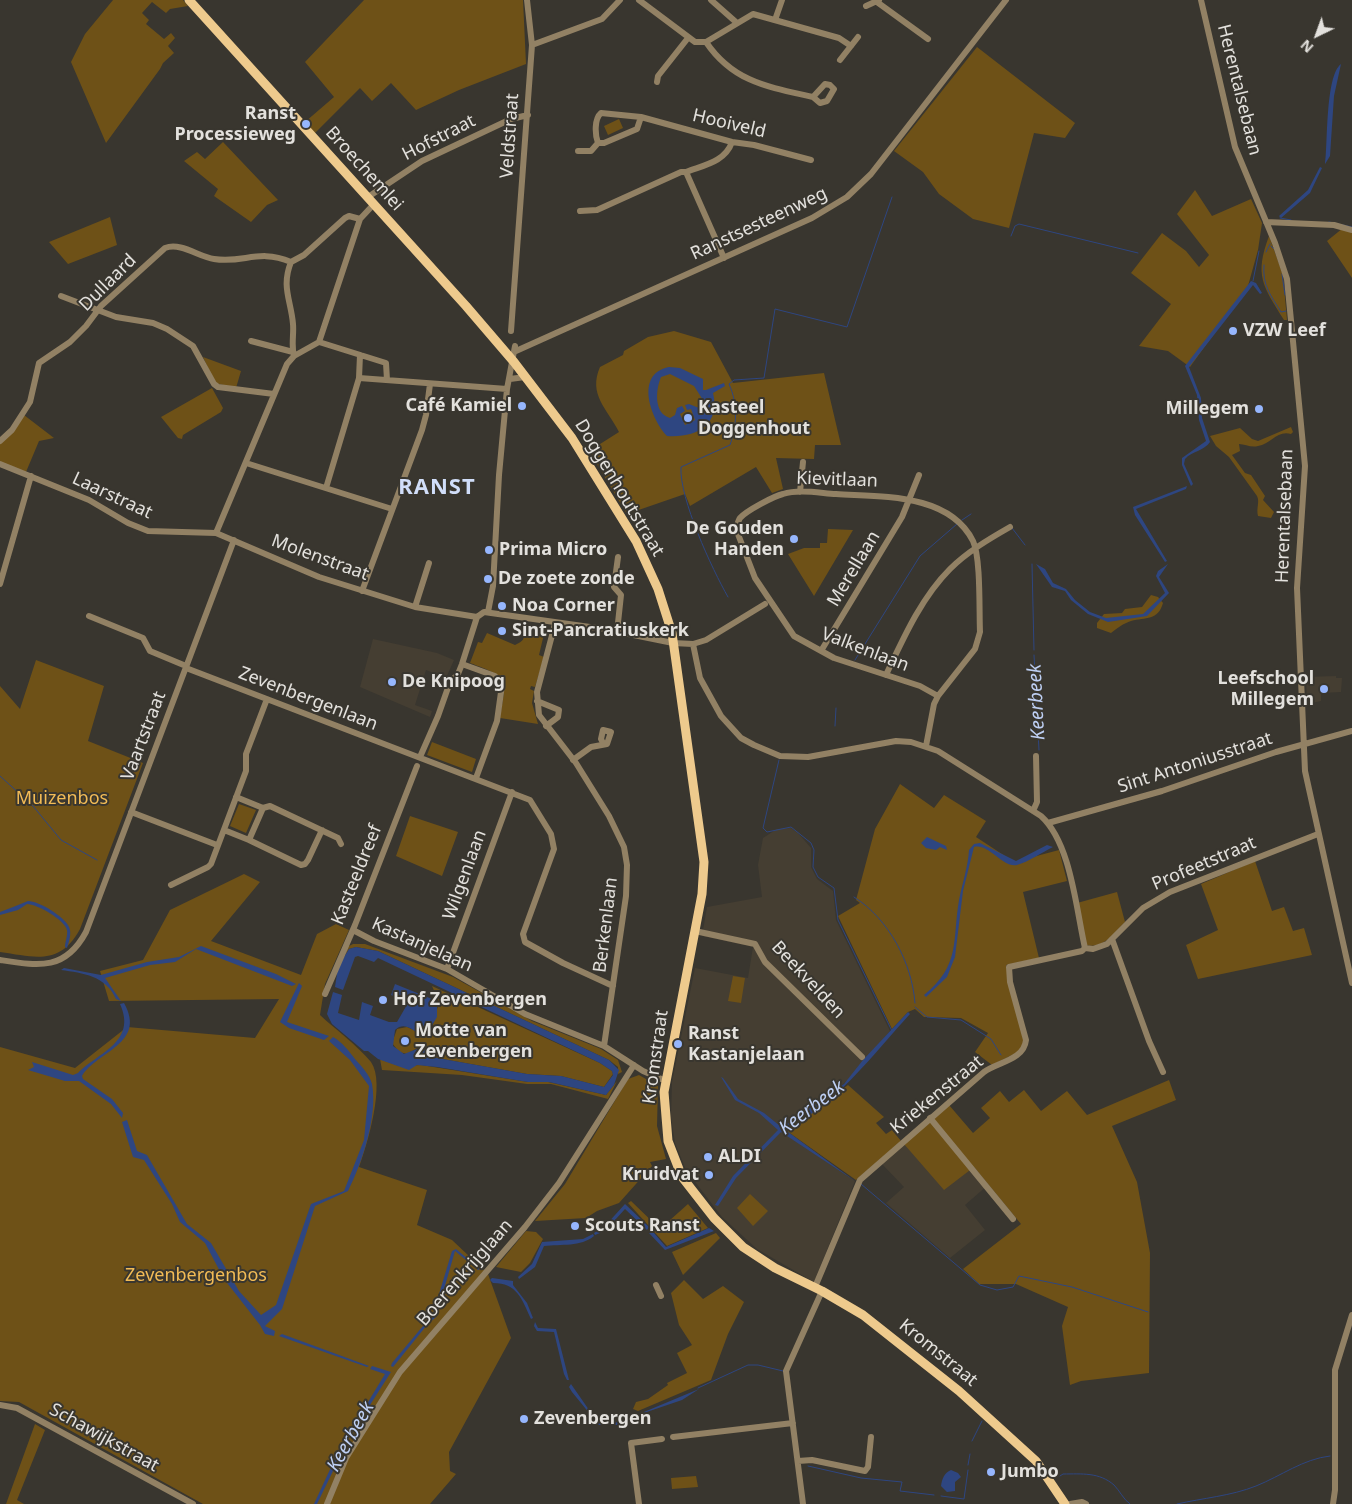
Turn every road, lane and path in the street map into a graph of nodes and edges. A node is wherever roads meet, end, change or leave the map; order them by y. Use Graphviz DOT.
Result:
graph roads {
  1 [pos="189,0"];
  2 [pos="527,0"];
  3 [pos="620,0"];
  4 [pos="639,0"];
  5 [pos="711,0"];
  6 [pos="782,0"];
  7 [pos="1201,0"];
  8 [pos="878,1"];
  9 [pos="1004,1"];
  10 [pos="866,6"];
  11 [pos="774,20"];
  12 [pos="737,23"];
  13 [pos="858,37"];
  14 [pos="688,38"];
  15 [pos="928,38"];
  16 [pos="706,42"];
  17 [pos="532,45"];
  18 [pos="851,46"];
  19 [pos="840,60"];
  20 [pos="657,82"];
  21 [pos="813,97"];
  22 [pos="528,115"];
  23 [pos="641,117"];
  24 [pos="732,142"];
  25 [pos="598,144"];
  26 [pos="578,151"];
  27 [pos="811,160"];
  28 [pos="686,172"];
  29 [pos="368,196"];
  30 [pos="374,204"];
  31 [pos="580,211"];
  32 [pos="360,219"];
  33 [pos="1266,222"];
  34 [pos="1352,230"];
  35 [pos="724,258"];
  36 [pos="291,262"];
  37 [pos="61,296"];
  38 [pos="98,311"];
  39 [pos="510,331"];
  40 [pos="251,341"];
  41 [pos="319,342"];
  42 [pos="294,354"];
  43 [pos="360,355"];
  44 [pos="514,362"];
  45 [pos="525,377"];
  46 [pos="359,378"];
  47 [pos="510,379"];
  48 [pos="387,380"];
  49 [pos="430,384"];
  50 [pos="507,389"];
  51 [pos="274,394"];
  52 [pos="0,441"];
  53 [pos="246,462"];
  54 [pos="803,462"];
  55 [pos="0,464"];
  56 [pos="920,475"];
  57 [pos="31,476"];
  58 [pos="326,488"];
  59 [pos="800,492"];
  60 [pos="910,501"];
  61 [pos="392,509"];
  62 [pos="1010,527"];
  63 [pos="216,532"];
  64 [pos="234,540"];
  65 [pos="976,549"];
  66 [pos="618,557"];
  67 [pos="428,563"];
  68 [pos="0,584"];
  69 [pos="362,591"];
  70 [pos="767,602"];
  71 [pos="415,607"];
  72 [pos="488,612"];
  73 [pos="89,616"];
  74 [pos="477,617"];
  75 [pos="555,624"];
  76 [pos="617,632"];
  77 [pos="673,644"];
  78 [pos="693,644"];
  79 [pos="821,651"];
  80 [pos="462,664"];
  81 [pos="186,667"];
  82 [pos="886,675"];
  83 [pos="938,696"];
  84 [pos="267,699"];
  85 [pos="537,701"];
  86 [pos="546,726"];
  87 [pos="1352,732"];
  88 [pos="603,743"];
  89 [pos="1303,744"];
  90 [pos="926,746"];
  91 [pos="1036,756"];
  92 [pos="420,757"];
  93 [pos="573,760"];
  94 [pos="417,766"];
  95 [pos="476,778"];
  96 [pos="512,792"];
  97 [pos="236,797"];
  98 [pos="263,808"];
  99 [pos="1034,811"];
  100 [pos="132,812"];
  101 [pos="1048,823"];
  102 [pos="224,830"];
  103 [pos="322,830"];
  104 [pos="1318,834"];
  105 [pos="249,840"];
  106 [pos="217,844"];
  107 [pos="341,844"];
  108 [pos="171,885"];
  109 [pos="353,930"];
  110 [pos="695,931"];
  111 [pos="1112,939"];
  112 [pos="1085,948"];
  113 [pos="0,960"];
  114 [pos="447,969"];
  115 [pos="1352,983"];
  116 [pos="614,986"];
  117 [pos="325,994"];
  118 [pos="604,1046"];
  119 [pos="862,1057"];
  120 [pos="634,1065"];
  121 [pos="1163,1072"];
  122 [pos="666,1081"];
  123 [pos="930,1118"];
  124 [pos="1014,1219"];
  125 [pos="656,1285"];
  126 [pos="819,1289"];
  127 [pos="661,1296"];
  128 [pos="1352,1315"];
  129 [pos="0,1405"];
  130 [pos="793,1423"];
  131 [pos="672,1437"];
  132 [pos="871,1437"];
  133 [pos="662,1439"];
  134 [pos="798,1461"];
  135 [pos="193,1504"];
  136 [pos="327,1504"];
  137 [pos="639,1504"];
  138 [pos="803,1504"];
  139 [pos="1065,1504"];
  140 [pos="1070,1504"];
  141 [pos="1086,1504"];
  142 [pos="1333,1504"];
  1 -- 29 [label="main road, Broechemlei"];
  2 -- 17 [label="street, Veldstraat"];
  3 -- 17 [label="street"];
  4 -- 14 [label="street"];
  5 -- 12 [label="street"];
  6 -- 11 [label="street"];
  7 -- 33 [label="street, Herentalsebaan"];
  8 -- 10 [label="street"];
  8 -- 15 [label="street"];
  9 -- 35 [label="street, Ranstsesteenweg"];
  11 -- 12 [label="street"];
  11 -- 18 [label="street"];
  12 -- 16 [label="street"];
  13 -- 18 [label="street"];
  14 -- 16 [label="street"];
  14 -- 20 [label="street"];
  16 -- 21 [label="street"];
  17 -- 22 [label="street, Veldstraat"];
  18 -- 19 [label="street"];
  22 -- 29 [label="street, Hofstraat"];
  22 -- 39 [label="street, Veldstraat"];
  23 -- 24 [label="street, Hooiveld"];
  23 -- 25 [label="street"];
  23 -- 25 [label="street, Hooiveld"];
  24 -- 27 [label="street, Hooiveld"];
  24 -- 28 [label="street"];
  25 -- 26 [label="street"];
  28 -- 31 [label="street"];
  28 -- 35 [label="street"];
  29 -- 30 [label="main road, Broechemlei"];
  30 -- 32 [label="street"];
  30 -- 44 [label="main road, Broechemlei"];
  32 -- 36 [label="street"];
  32 -- 41 [label="street"];
  33 -- 34 [label="street"];
  33 -- 89 [label="street, Herentalsebaan"];
  35 -- 44 [label="street, Ranstsesteenweg"];
  36 -- 38 [label="street, Dullaard"];
  36 -- 42 [label="street"];
  37 -- 38 [label="street"];
  38 -- 51 [label="street"];
  38 -- 52 [label="street, Dullaard"];
  40 -- 42 [label="street"];
  41 -- 42 [label="street"];
  41 -- 43 [label="street"];
  42 -- 51 [label="street"];
  43 -- 46 [label="street"];
  43 -- 48 [label="street"];
  44 -- 45 [label="main road, Doggenhoutstraat"];
  44 -- 47 [label="street, Ranstsesteenweg"];
  45 -- 47 [label="street"];
  45 -- 77 [label="main road, Doggenhoutstraat"];
  46 -- 48 [label="street"];
  46 -- 58 [label="street"];
  47 -- 50 [label="street, Ranstsesteenweg"];
  48 -- 49 [label="street"];
  49 -- 50 [label="street"];
  49 -- 61 [label="street"];
  50 -- 72 [label="street, Ranstsesteenweg"];
  51 -- 53 [label="street"];
  53 -- 58 [label="street"];
  53 -- 63 [label="street"];
  54 -- 59 [label="street"];
  55 -- 57 [label="street, Laarstraat"];
  56 -- 60 [label="street"];
  57 -- 63 [label="street, Laarstraat"];
  57 -- 68 [label="street"];
  58 -- 61 [label="street"];
  59 -- 60 [label="street, Kievitlaan"];
  59 -- 70 [label="street, Kievitlaan"];
  60 -- 65 [label="street, Kievitlaan"];
  60 -- 79 [label="street, Merellaan"];
  61 -- 69 [label="street"];
  62 -- 65 [label="street"];
  63 -- 64 [label="street, Molenstraat"];
  64 -- 69 [label="street, Molenstraat"];
  64 -- 81 [label="street, Vaartstraat"];
  65 -- 82 [label="street"];
  65 -- 83 [label="street"];
  66 -- 76 [label="street"];
  67 -- 71 [label="street"];
  69 -- 71 [label="street, Molenstraat"];
  70 -- 78 [label="street"];
  70 -- 79 [label="street, Valkenlaan"];
  71 -- 74 [label="street, Molenstraat"];
  72 -- 74 [label="street"];
  72 -- 75 [label="street"];
  73 -- 81 [label="street, Zevenbergenlaan"];
  74 -- 80 [label="street"];
  75 -- 76 [label="street"];
  75 -- 85 [label="street, Berkenlaan"];
  76 -- 77 [label="street"];
  77 -- 78 [label="street"];
  77 -- 110 [label="main road, Kromstraat"];
  78 -- 90 [label="street"];
  79 -- 82 [label="street, Valkenlaan"];
  80 -- 92 [label="street"];
  80 -- 95 [label="street"];
  81 -- 84 [label="street, Zevenbergenlaan"];
  81 -- 100 [label="street, Vaartstraat"];
  82 -- 83 [label="street, Valkenlaan"];
  83 -- 90 [label="street"];
  84 -- 92 [label="street, Zevenbergenlaan"];
  84 -- 97 [label="street"];
  85 -- 86 [label="street, Berkenlaan"];
  85 -- 86 [label="street"];
  86 -- 93 [label="street, Berkenlaan"];
  87 -- 89 [label="street, Sint Antoniusstraat"];
  88 -- 93 [label="street"];
  89 -- 101 [label="street, Sint Antoniusstraat"];
  89 -- 104 [label="street, Herentalsebaan"];
  90 -- 99 [label="street"];
  91 -- 99 [label="street"];
  92 -- 95 [label="street, Zevenbergenlaan"];
  93 -- 116 [label="street, Berkenlaan"];
  94 -- 109 [label="street, Kasteeldreef"];
  95 -- 96 [label="street, Zevenbergenlaan"];
  96 -- 114 [label="street, Wilgenlaan"];
  96 -- 116 [label="street, Zevenbergenlaan"];
  97 -- 98 [label="street"];
  97 -- 102 [label="street"];
  98 -- 103 [label="street"];
  98 -- 105 [label="street"];
  99 -- 101 [label="street"];
  100 -- 106 [label="street"];
  100 -- 113 [label="street, Vaartstraat"];
  101 -- 112 [label="street"];
  102 -- 105 [label="street"];
  102 -- 106 [label="street"];
  103 -- 105 [label="street"];
  103 -- 107 [label="street"];
  104 -- 111 [label="street, Profeetstraat"];
  104 -- 115 [label="street, Herentalsebaan"];
  106 -- 108 [label="street"];
  109 -- 114 [label="street, Kastanjelaan"];
  109 -- 117 [label="street, Kasteeldreef"];
  110 -- 119 [label="street, Beekvelden"];
  110 -- 122 [label="main road, Kromstraat"];
  111 -- 112 [label="street, Profeetstraat"];
  111 -- 121 [label="street"];
  112 -- 123 [label="street, Kriekenstraat"];
  114 -- 118 [label="street, Kastanjelaan"];
  116 -- 118 [label="street, Berkenlaan"];
  118 -- 120 [label="street, Kastanjelaan"];
  120 -- 122 [label="street, Kastanjelaan"];
  120 -- 136 [label="street, Boerenkrijglaan"];
  122 -- 126 [label="main road, Kromstraat"];
  123 -- 124 [label="street"];
  123 -- 126 [label="street, Kriekenstraat"];
  125 -- 127 [label="street"];
  126 -- 130 [label="street, Kriekenstraat"];
  126 -- 139 [label="main road, Kromstraat"];
  128 -- 142 [label="street"];
  129 -- 135 [label="street, Schawijkstraat"];
  130 -- 131 [label="street"];
  130 -- 134 [label="street, Kriekenstraat"];
  132 -- 134 [label="street"];
  133 -- 137 [label="street"];
  134 -- 138 [label="street, Kriekenstraat"];
  140 -- 141 [label="street"];
}
